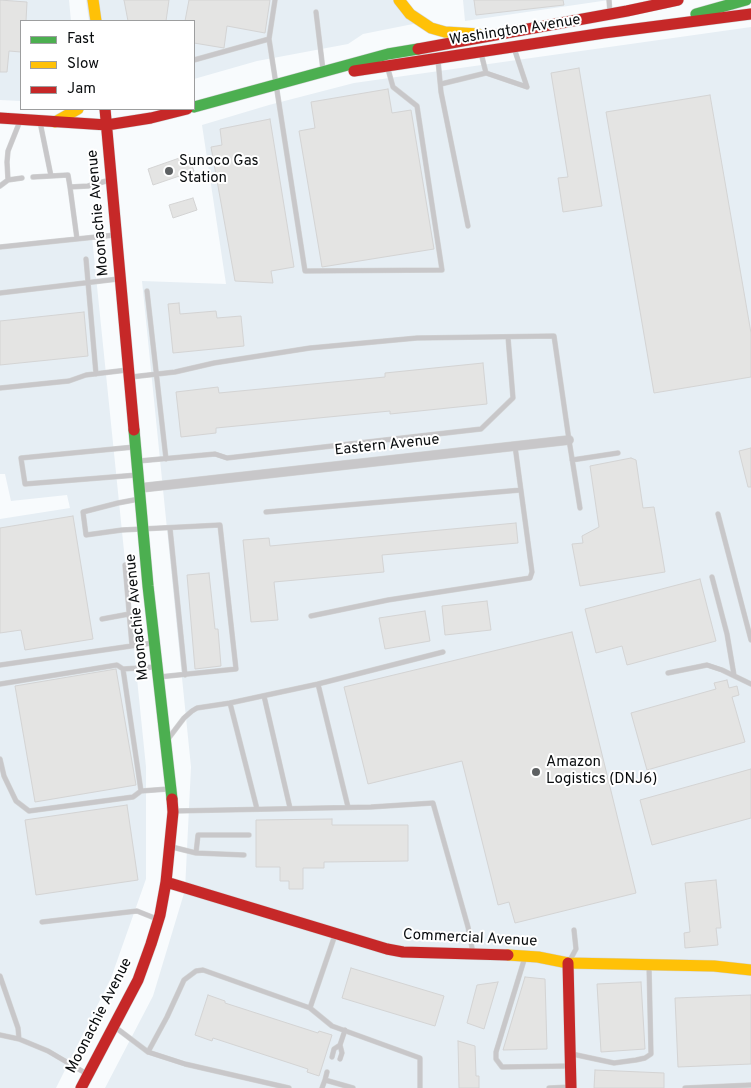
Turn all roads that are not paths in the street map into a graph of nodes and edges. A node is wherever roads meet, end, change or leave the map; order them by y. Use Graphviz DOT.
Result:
graph roads {
  1 [pos="93,0"];
  2 [pos="275,0"];
  3 [pos="399,0"];
  4 [pos="609,0"];
  5 [pos="678,0"];
  6 [pos="746,0"];
  7 [pos="316,12"];
  8 [pos="610,14"];
  9 [pos="751,14"];
  10 [pos="96,20"];
  11 [pos="660,26"];
  12 [pos="493,35"];
  13 [pos="269,39"];
  14 [pos="513,47"];
  15 [pos="481,52"];
  16 [pos="438,58"];
  17 [pos="195,60"];
  18 [pos="388,66"];
  19 [pos="323,71"];
  20 [pos="486,73"];
  21 [pos="280,83"];
  22 [pos="441,84"];
  23 [pos="195,107"];
  24 [pos="76,110"];
  25 [pos="105,110"];
  26 [pos="183,110"];
  27 [pos="0,118"];
  28 [pos="21,120"];
  29 [pos="40,121"];
  30 [pos="54,122"];
  31 [pos="107,125"];
  32 [pos="51,176"];
  33 [pos="33,177"];
  34 [pos="22,178"];
  35 [pos="8,180"];
  36 [pos="112,180"];
  37 [pos="0,186"];
  38 [pos="70,187"];
  39 [pos="468,226"];
  40 [pos="116,235"];
  41 [pos="77,239"];
  42 [pos="0,247"];
  43 [pos="86,259"];
  44 [pos="120,279"];
  45 [pos="88,283"];
  46 [pos="148,291"];
  47 [pos="0,293"];
  48 [pos="508,336"];
  49 [pos="129,373"];
  50 [pos="157,373"];
  51 [pos="96,374"];
  52 [pos="0,388"];
  53 [pos="569,440"];
  54 [pos="515,446"];
  55 [pos="136,447"];
  56 [pos="618,453"];
  57 [pos="166,460"];
  58 [pos="572,460"];
  59 [pos="137,461"];
  60 [pos="138,475"];
  61 [pos="521,490"];
  62 [pos="140,493"];
  63 [pos="580,508"];
  64 [pos="266,512"];
  65 [pos="718,514"];
  66 [pos="170,528"];
  67 [pos="143,529"];
  68 [pos="125,565"];
  69 [pos="712,577"];
  70 [pos="129,614"];
  71 [pos="311,616"];
  72 [pos="102,619"];
  73 [pos="751,640"];
  74 [pos="156,642"];
  75 [pos="132,646"];
  76 [pos="443,652"];
  77 [pos="0,665"];
  78 [pos="123,669"];
  79 [pos="159,672"];
  80 [pos="668,673"];
  81 [pos="185,675"];
  82 [pos="734,675"];
  83 [pos="0,684"];
  84 [pos="318,684"];
  85 [pos="751,684"];
  86 [pos="264,696"];
  87 [pos="230,704"];
  88 [pos="166,742"];
  89 [pos="0,759"];
  90 [pos="170,789"];
  91 [pos="141,791"];
  92 [pos="348,807"];
  93 [pos="290,808"];
  94 [pos="256,809"];
  95 [pos="173,812"];
  96 [pos="249,835"];
  97 [pos="170,847"];
  98 [pos="196,854"];
  99 [pos="244,855"];
  100 [pos="166,882"];
  101 [pos="159,920"];
  102 [pos="42,922"];
  103 [pos="574,930"];
  104 [pos="335,933"];
  105 [pos="473,954"];
  106 [pos="525,956"];
  107 [pos="568,963"];
  108 [pos="649,966"];
  109 [pos="751,970"];
  110 [pos="0,976"];
  111 [pos="310,1008"];
  112 [pos="114,1027"];
  113 [pos="345,1030"];
  114 [pos="0,1035"];
  115 [pos="20,1039"];
  116 [pos="340,1045"];
  117 [pos="148,1052"];
  118 [pos="570,1053"];
  119 [pos="332,1057"];
  120 [pos="340,1059"];
  121 [pos="571,1066"];
  122 [pos="327,1072"];
  123 [pos="88,1075"];
  124 [pos="335,1075"];
  125 [pos="325,1080"];
  126 [pos="333,1082"];
  127 [pos="751,1085"];
  128 [pos="571,1087"];
  129 [pos="81,1088"];
  130 [pos="289,1088"];
  131 [pos="322,1088"];
  132 [pos="353,1088"];
  133 [pos="420,1088"];
  134 [pos="548,1088"];
  135 [pos="685,1088"];
  1 -- 10 [label="main road"];
  2 -- 13 [label="lane"];
  3 -- 12 [label="main road"];
  4 -- 8 [label="lane"];
  5 -- 8 [label="main road, Washington Avenue"];
  6 -- 11 [label="main road"];
  7 -- 19 [label="lane"];
  8 -- 12 [label="main road, Washington Avenue"];
  9 -- 11 [label="main road, Washington Avenue"];
  11 -- 14 [label="main road, Washington Avenue"];
  12 -- 19 [label="main road, Washington Avenue"];
  13 -- 17 [label="lane"];
  13 -- 21 [label="lane"];
  14 -- 15 [label="main road, Washington Avenue"];
  14 -- 20 [label="lane"];
  15 -- 16 [label="main road, Washington Avenue"];
  15 -- 20 [label="lane"];
  16 -- 18 [label="main road, Washington Avenue"];
  16 -- 22 [label="lane"];
  18 -- 21 [label="main road, Washington Avenue"];
  18 -- 21 [label="lane"];
  19 -- 21 [label="main road, Washington Avenue"];
  20 -- 22 [label="lane"];
  21 -- 23 [label="main road, Washington Avenue"];
  22 -- 39 [label="lane"];
  24 -- 30 [label="main road"];
  25 -- 31 [label="main road, Moonachie Avenue"];
  26 -- 31 [label="main road"];
  27 -- 28 [label="main road"];
  28 -- 29 [label="main road"];
  28 -- 35 [label="lane"];
  29 -- 30 [label="main road"];
  29 -- 32 [label="lane"];
  30 -- 31 [label="main road"];
  31 -- 36 [label="main road, Moonachie Avenue"];
  32 -- 33 [label="lane"];
  32 -- 38 [label="lane"];
  34 -- 35 [label="lane"];
  35 -- 37 [label="lane"];
  36 -- 38 [label="lane"];
  36 -- 40 [label="main road, Moonachie Avenue"];
  38 -- 41 [label="lane"];
  40 -- 41 [label="lane"];
  40 -- 44 [label="main road, Moonachie Avenue"];
  41 -- 42 [label="lane"];
  43 -- 45 [label="lane"];
  44 -- 45 [label="lane"];
  44 -- 49 [label="main road, Moonachie Avenue"];
  45 -- 47 [label="lane"];
  45 -- 51 [label="lane"];
  46 -- 50 [label="lane"];
  48 -- 50 [label="lane"];
  48 -- 53 [label="lane"];
  48 -- 57 [label="lane"];
  49 -- 50 [label="lane"];
  49 -- 51 [label="lane"];
  49 -- 55 [label="main road, Moonachie Avenue"];
  50 -- 57 [label="lane"];
  51 -- 52 [label="lane"];
  53 -- 54 [label="street, Eastern Avenue"];
  53 -- 58 [label="lane"];
  54 -- 61 [label="lane"];
  54 -- 62 [label="street, Eastern Avenue"];
  55 -- 59 [label="main road, Moonachie Avenue"];
  55 -- 60 [label="lane"];
  56 -- 58 [label="lane"];
  57 -- 59 [label="lane"];
  58 -- 63 [label="lane"];
  59 -- 60 [label="main road, Moonachie Avenue"];
  60 -- 62 [label="main road, Moonachie Avenue"];
  61 -- 64 [label="lane"];
  61 -- 71 [label="lane"];
  62 -- 67 [label="main road, Moonachie Avenue"];
  62 -- 67 [label="lane"];
  65 -- 73 [label="lane"];
  66 -- 67 [label="lane"];
  66 -- 81 [label="lane"];
  66 -- 81 [label="lane"];
  67 -- 74 [label="main road, Moonachie Avenue"];
  68 -- 70 [label="lane"];
  69 -- 82 [label="lane"];
  70 -- 72 [label="lane"];
  70 -- 75 [label="lane"];
  74 -- 75 [label="lane"];
  74 -- 79 [label="main road, Moonachie Avenue"];
  75 -- 77 [label="lane"];
  76 -- 84 [label="lane"];
  78 -- 79 [label="lane"];
  78 -- 83 [label="lane"];
  78 -- 91 [label="lane"];
  79 -- 81 [label="lane"];
  79 -- 88 [label="main road, Moonachie Avenue"];
  80 -- 82 [label="lane"];
  82 -- 85 [label="lane"];
  84 -- 86 [label="lane"];
  84 -- 92 [label="lane"];
  86 -- 87 [label="lane"];
  86 -- 93 [label="lane"];
  87 -- 88 [label="lane"];
  87 -- 94 [label="lane"];
  88 -- 90 [label="main road, Moonachie Avenue"];
  89 -- 91 [label="lane"];
  90 -- 91 [label="lane"];
  90 -- 95 [label="main road, Moonachie Avenue"];
  92 -- 93 [label="lane"];
  92 -- 105 [label="lane"];
  93 -- 94 [label="lane"];
  94 -- 95 [label="lane"];
  95 -- 97 [label="main road, Moonachie Avenue"];
  96 -- 98 [label="lane"];
  97 -- 98 [label="lane"];
  97 -- 100 [label="main road, Moonachie Avenue"];
  98 -- 99 [label="lane"];
  100 -- 101 [label="main road, Moonachie Avenue"];
  100 -- 104 [label="main road, Commercial Avenue"];
  101 -- 102 [label="lane"];
  101 -- 112 [label="main road, Moonachie Avenue"];
  103 -- 107 [label="lane"];
  104 -- 105 [label="main road, Commercial Avenue"];
  104 -- 111 [label="lane"];
  105 -- 106 [label="main road, Commercial Avenue"];
  106 -- 107 [label="main road, Commercial Avenue"];
  106 -- 121 [label="lane"];
  107 -- 108 [label="main road, Commercial Avenue"];
  107 -- 118 [label="main road"];
  108 -- 109 [label="main road, Commercial Avenue"];
  108 -- 118 [label="lane"];
  110 -- 115 [label="lane"];
  111 -- 113 [label="lane"];
  111 -- 117 [label="lane"];
  112 -- 117 [label="lane"];
  112 -- 123 [label="main road, Moonachie Avenue"];
  113 -- 116 [label="lane"];
  113 -- 133 [label="lane"];
  114 -- 115 [label="lane"];
  115 -- 123 [label="lane"];
  116 -- 119 [label="lane"];
  116 -- 120 [label="lane"];
  117 -- 130 [label="lane"];
  118 -- 121 [label="main road"];
  121 -- 128 [label="main road"];
  122 -- 125 [label="lane"];
  123 -- 129 [label="main road, Moonachie Avenue"];
  124 -- 126 [label="lane"];
  125 -- 126 [label="lane"];
  125 -- 131 [label="lane"];
  126 -- 132 [label="lane"];
  127 -- 135 [label="lane"];
  128 -- 134 [label="lane"];
}
